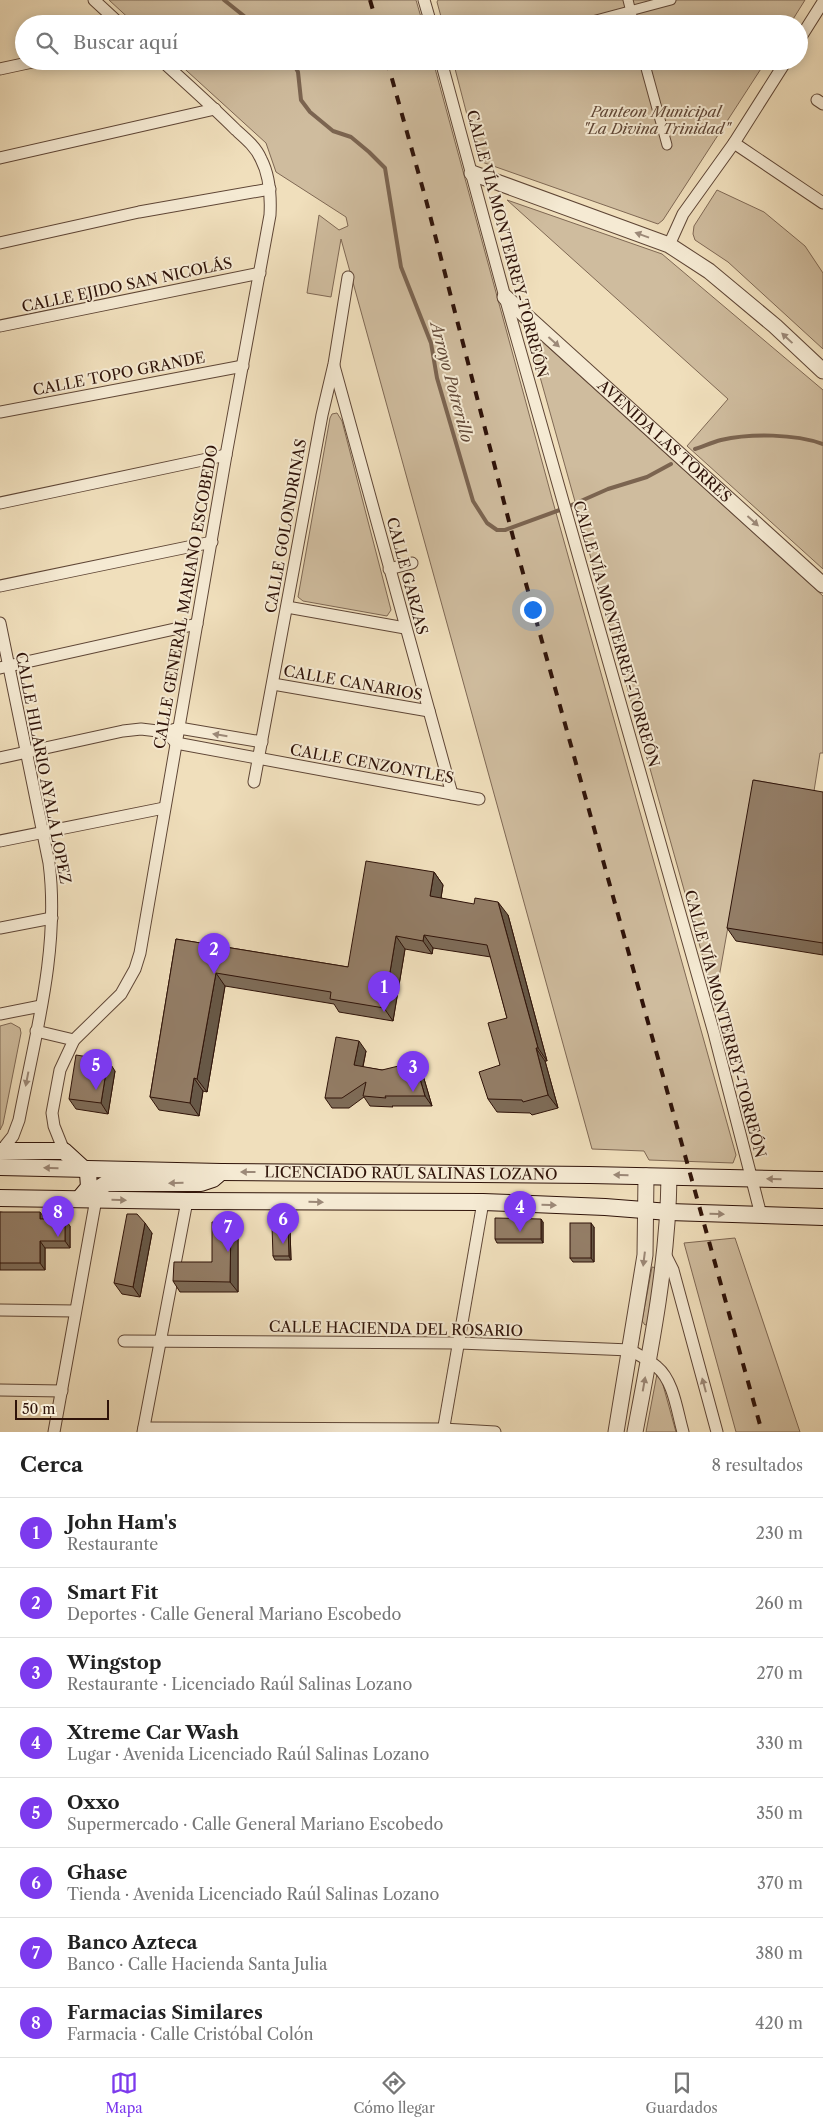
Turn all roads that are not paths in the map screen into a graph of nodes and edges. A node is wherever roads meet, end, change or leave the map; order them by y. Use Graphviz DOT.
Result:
graph roads {
  1 [pos="94,0"];
  2 [pos="424,0"];
  3 [pos="628,0"];
  4 [pos="671,0"];
  5 [pos="821,8"];
  6 [pos="631,11"];
  7 [pos="110,15"];
  8 [pos="428,15"];
  9 [pos="616,15"];
  10 [pos="632,15"];
  11 [pos="808,27"];
  12 [pos="15,66"];
  13 [pos="0,69"];
  14 [pos="172,70"];
  15 [pos="443,70"];
  16 [pos="646,70"];
  17 [pos="780,70"];
  18 [pos="215,109"];
  19 [pos="734,142"];
  20 [pos="667,145"];
  21 [pos="0,158"];
  22 [pos="472,173"];
  23 [pos="270,189"];
  24 [pos="823,203"];
  25 [pos="0,243"];
  26 [pos="669,245"];
  27 [pos="260,273"];
  28 [pos="348,277"];
  29 [pos="505,297"];
  30 [pos="0,326"];
  31 [pos="334,364"];
  32 [pos="243,366"];
  33 [pos="823,371"];
  34 [pos="0,412"];
  35 [pos="226,455"];
  36 [pos="0,503"];
  37 [pos="212,542"];
  38 [pos="412,563"];
  39 [pos="389,569"];
  40 [pos="823,584"];
  41 [pos="0,586"];
  42 [pos="287,607"];
  43 [pos="0,623"];
  44 [pos="197,624"];
  45 [pos="405,628"];
  46 [pos="4,667"];
  47 [pos="273,684"];
  48 [pos="429,711"];
  49 [pos="179,728"];
  50 [pos="166,732"];
  51 [pos="262,742"];
  52 [pos="176,743"];
  53 [pos="28,752"];
  54 [pos="0,758"];
  55 [pos="259,759"];
  56 [pos="254,782"];
  57 [pos="452,794"];
  58 [pos="479,799"];
  59 [pos="164,808"];
  60 [pos="43,833"];
  61 [pos="0,841"];
  62 [pos="52,918"];
  63 [pos="0,928"];
  64 [pos="41,1006"];
  65 [pos="0,1014"];
  66 [pos="36,1031"];
  67 [pos="74,1040"];
  68 [pos="64,1151"];
  69 [pos="0,1156"];
  70 [pos="85,1169"];
  71 [pos="221,1172"];
  72 [pos="646,1176"];
  73 [pos="669,1177"];
  74 [pos="751,1179"];
  75 [pos="823,1180"];
  76 [pos="0,1198"];
  77 [pos="79,1199"];
  78 [pos="96,1199"];
  79 [pos="187,1201"];
  80 [pos="483,1202"];
  81 [pos="646,1210"];
  82 [pos="669,1212"];
  83 [pos="761,1215"];
  84 [pos="823,1217"];
  85 [pos="664,1252"];
  86 [pos="0,1310"];
  87 [pos="76,1311"];
  88 [pos="124,1341"];
  89 [pos="160,1341"];
  90 [pos="459,1342"];
  91 [pos="630,1350"];
  92 [pos="649,1361"];
  93 [pos="0,1390"];
  94 [pos="62,1391"];
  95 [pos="144,1430"];
  96 [pos="443,1431"];
  97 [pos="54,1432"];
  98 [pos="495,1432"];
  99 [pos="616,1432"];
  100 [pos="636,1432"];
  101 [pos="683,1432"];
  102 [pos="717,1432"];
  1 -- 7 [label="street"];
  2 -- 8 [label="street"];
  3 -- 6 [label="street"];
  4 -- 6 [label="street"];
  5 -- 11 [label="street"];
  6 -- 9 [label="street"];
  6 -- 10 [label="street"];
  12 -- 13 [label="street"];
  14 -- 18 [label="street, CALLE GENERAL MARIANO ESCOBEDO"];
  15 -- 22 [label="street, CALLE VÍA MONTERREY-TORREÓN"];
  16 -- 20 [label="street"];
  17 -- 19 [label="street"];
  18 -- 21 [label="street"];
  18 -- 23 [label="street, CALLE GENERAL MARIANO ESCOBEDO"];
  19 -- 24 [label="street"];
  19 -- 26 [label="street"];
  26 -- 22 [label="street, one-way"];
  22 -- 29 [label="street, CALLE VÍA MONTERREY-TORREÓN"];
  23 -- 25 [label="street"];
  23 -- 27 [label="street, CALLE GENERAL MARIANO ESCOBEDO"];
  33 -- 26 [label="street, one-way"];
  27 -- 30 [label="street, CALLE EJIDO SAN NICOLÁS"];
  27 -- 32 [label="street, CALLE GENERAL MARIANO ESCOBEDO"];
  28 -- 31 [label="street, CALLE GOLONDRINAS"];
  29 -- 40 [label="street, AVENIDA LAS TORRES, one-way"];
  29 -- 74 [label="street, CALLE VÍA MONTERREY-TORREÓN"];
  31 -- 39 [label="street, CALLE GARZAS"];
  31 -- 42 [label="street, CALLE GOLONDRINAS"];
  32 -- 34 [label="street, CALLE TOPO GRANDE"];
  32 -- 35 [label="street, CALLE GENERAL MARIANO ESCOBEDO"];
  35 -- 36 [label="street"];
  35 -- 37 [label="street, CALLE GENERAL MARIANO ESCOBEDO"];
  37 -- 41 [label="street"];
  37 -- 44 [label="street, CALLE GENERAL MARIANO ESCOBEDO"];
  38 -- 39 [label="street"];
  39 -- 45 [label="street, CALLE GARZAS"];
  42 -- 45 [label="street"];
  42 -- 47 [label="street, CALLE GOLONDRINAS"];
  43 -- 46 [label="street, CALLE HILARIO AYALA LOPEZ"];
  44 -- 46 [label="street"];
  44 -- 49 [label="street, CALLE GENERAL MARIANO ESCOBEDO"];
  45 -- 48 [label="street, CALLE GARZAS"];
  46 -- 53 [label="street, CALLE HILARIO AYALA LOPEZ"];
  47 -- 48 [label="street, CALLE CANARIOS"];
  47 -- 51 [label="street, CALLE GOLONDRINAS"];
  48 -- 57 [label="street, CALLE GARZAS"];
  49 -- 50 [label="street"];
  51 -- 49 [label="street, one-way"];
  49 -- 52 [label="street, CALLE GENERAL MARIANO ESCOBEDO"];
  50 -- 52 [label="street"];
  50 -- 53 [label="street"];
  51 -- 55 [label="street, CALLE GOLONDRINAS"];
  52 -- 55 [label="street, CALLE CENZONTLES"];
  52 -- 59 [label="street, CALLE GENERAL MARIANO ESCOBEDO"];
  53 -- 54 [label="street"];
  53 -- 60 [label="street, CALLE HILARIO AYALA LOPEZ"];
  55 -- 56 [label="street, CALLE GOLONDRINAS"];
  55 -- 57 [label="street, CALLE CENZONTLES"];
  57 -- 58 [label="street, CALLE CENZONTLES"];
  59 -- 60 [label="street"];
  59 -- 67 [label="street, CALLE GENERAL MARIANO ESCOBEDO"];
  60 -- 61 [label="street"];
  60 -- 62 [label="street, CALLE HILARIO AYALA LOPEZ"];
  62 -- 63 [label="street"];
  62 -- 64 [label="street, CALLE HILARIO AYALA LOPEZ"];
  64 -- 65 [label="street"];
  64 -- 66 [label="street, CALLE HILARIO AYALA LOPEZ"];
  66 -- 67 [label="street"];
  66 -- 69 [label="street, CALLE HILARIO AYALA LOPEZ, one-way"];
  67 -- 68 [label="street, CALLE GENERAL MARIANO ESCOBEDO"];
  68 -- 69 [label="main road"];
  68 -- 70 [label="main road"];
  70 -- 69 [label="main road, LICENCIADO RAÚL SALINAS LOZANO, one-way"];
  70 -- 71 [label="main road, LICENCIADO RAÚL SALINAS LOZANO"];
  70 -- 77 [label="main road"];
  72 -- 71 [label="main road, LICENCIADO RAÚL SALINAS LOZANO, one-way"];
  71 -- 78 [label="main road, one-way"];
  72 -- 73 [label="main road, LICENCIADO RAÚL SALINAS LOZANO"];
  72 -- 81 [label="street"];
  73 -- 74 [label="main road, LICENCIADO RAÚL SALINAS LOZANO"];
  73 -- 82 [label="street"];
  75 -- 74 [label="main road, LICENCIADO RAÚL SALINAS LOZANO, one-way"];
  74 -- 83 [label="street, CALLE VÍA MONTERREY-TORREÓN"];
  76 -- 77 [label="main road"];
  77 -- 78 [label="main road"];
  78 -- 79 [label="main road, one-way"];
  78 -- 87 [label="street"];
  79 -- 80 [label="main road, one-way"];
  79 -- 89 [label="street"];
  80 -- 81 [label="main road, one-way"];
  80 -- 90 [label="street"];
  81 -- 82 [label="main road"];
  81 -- 91 [label="street, one-way"];
  82 -- 83 [label="main road, one-way"];
  82 -- 85 [label="street"];
  83 -- 84 [label="main road"];
  85 -- 92 [label="street"];
  102 -- 85 [label="street, one-way"];
  86 -- 87 [label="street"];
  87 -- 94 [label="street"];
  88 -- 89 [label="street, CALLE HACIENDA DEL ROSARIO"];
  89 -- 90 [label="street, CALLE HACIENDA DEL ROSARIO"];
  89 -- 95 [label="street"];
  90 -- 91 [label="street, CALLE HACIENDA DEL ROSARIO"];
  90 -- 96 [label="street"];
  91 -- 92 [label="street"];
  91 -- 99 [label="street"];
  100 -- 92 [label="street, one-way"];
  92 -- 101 [label="street"];
  93 -- 94 [label="street"];
  94 -- 97 [label="street"];
  95 -- 96 [label="street"];
  96 -- 98 [label="street"];
}
